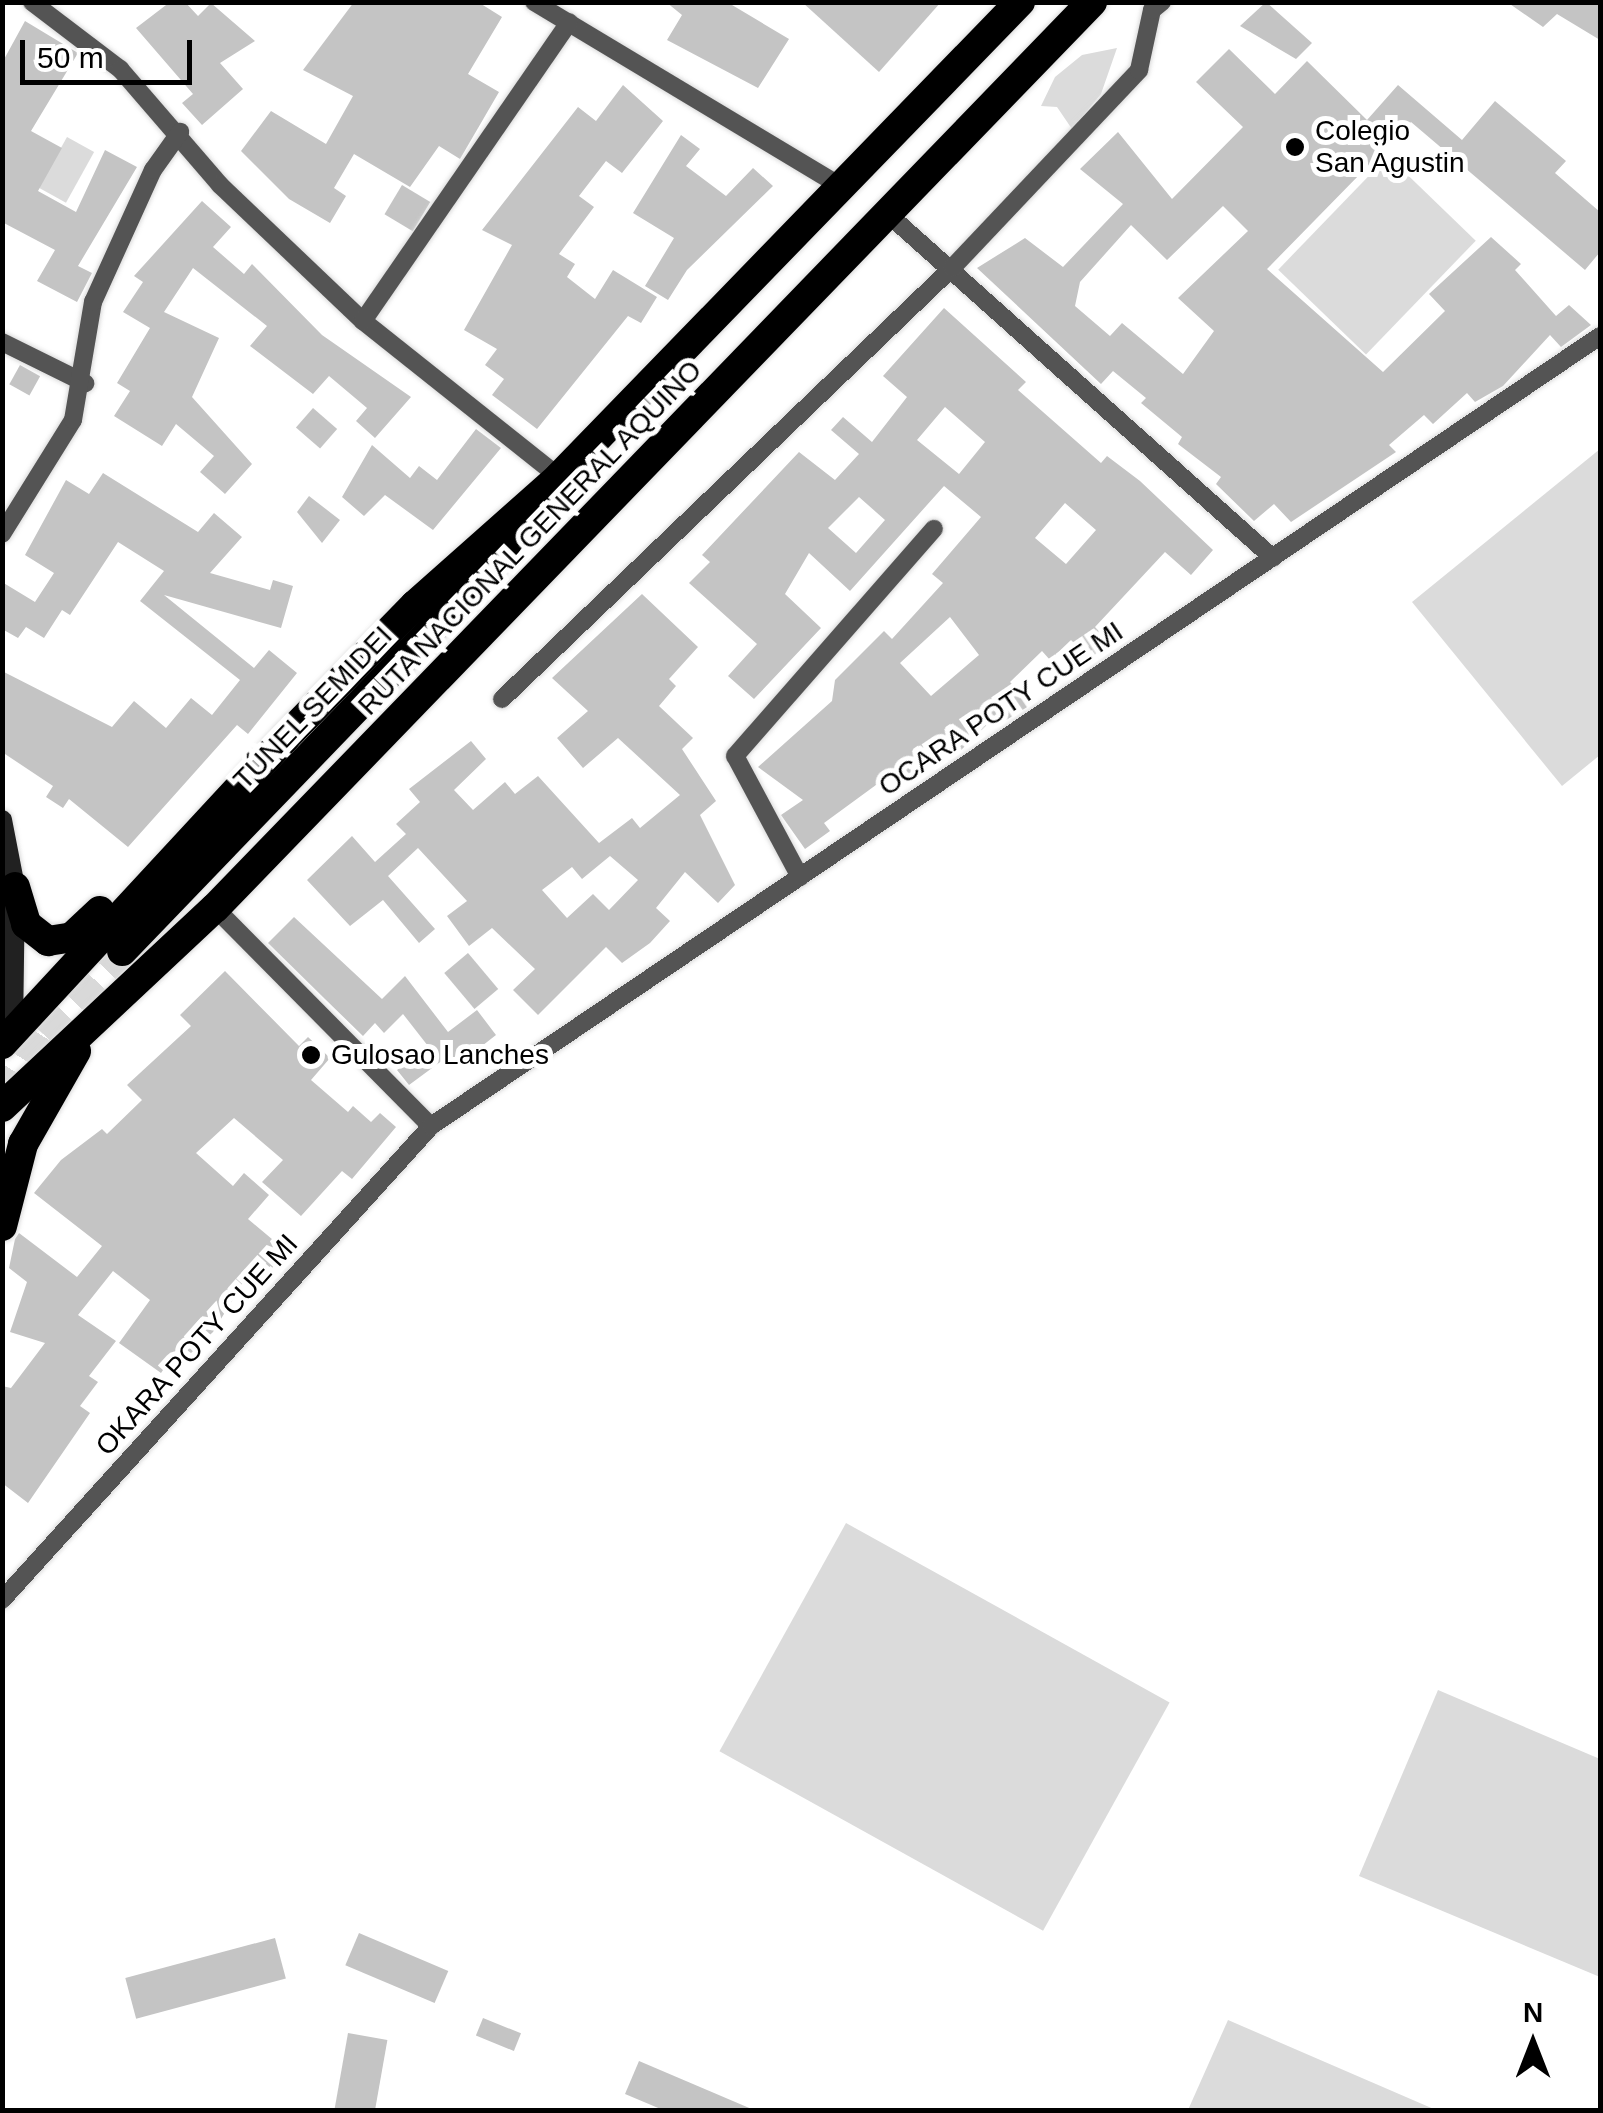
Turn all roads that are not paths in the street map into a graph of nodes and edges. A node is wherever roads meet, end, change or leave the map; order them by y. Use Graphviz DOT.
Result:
graph roads {
  1 [pos="32,2"];
  2 [pos="1020,2"];
  3 [pos="1092,2"];
  4 [pos="1162,2"];
  5 [pos="543,4"];
  6 [pos="570,22"];
  7 [pos="180,132"];
  8 [pos="842,187"];
  9 [pos="888,214"];
  10 [pos="953,267"];
  11 [pos="363,321"];
  12 [pos="1600,336"];
  13 [pos="2,342"];
  14 [pos="85,383"];
  15 [pos="559,477"];
  16 [pos="535,498"];
  17 [pos="934,529"];
  18 [pos="2,534"];
  19 [pos="1274,558"];
  20 [pos="502,699"];
  21 [pos="2,820"];
  22 [pos="179,846"];
  23 [pos="800,878"];
  24 [pos="15,886"];
  25 [pos="215,908"];
  26 [pos="2,938"];
  27 [pos="122,951"];
  28 [pos="103,1008"];
  29 [pos="8,1038"];
  30 [pos="2,1106"];
  31 [pos="432,1126"];
  32 [pos="2,1226"];
  33 [pos="2,1600"];
  1 -- 7 [label="street"];
  2 -- 8 [label="highway, RUTA NACIONAL GENERAL AQUINO"];
  3 -- 9 [label="highway, RUTA NACIONAL GENERAL AQUINO"];
  4 -- 10 [label="street"];
  5 -- 6 [label="street"];
  6 -- 8 [label="street"];
  6 -- 11 [label="street"];
  7 -- 11 [label="street"];
  7 -- 14 [label="street"];
  8 -- 15 [label="highway, RUTA NACIONAL GENERAL AQUINO"];
  9 -- 10 [label="street"];
  9 -- 25 [label="highway, RUTA NACIONAL GENERAL AQUINO"];
  10 -- 19 [label="street"];
  10 -- 20 [label="street"];
  11 -- 15 [label="street"];
  12 -- 19 [label="street, OCARA POTY CUE MI"];
  13 -- 14 [label="street"];
  14 -- 18 [label="street"];
  15 -- 16 [label="highway, RUTA NACIONAL GENERAL AQUINO"];
  16 -- 22 [label="highway, RUTA NACIONAL GENERAL AQUINO"];
  16 -- 27 [label="highway, TÚNEL SEMIDEI"];
  17 -- 23 [label="street"];
  19 -- 23 [label="street, OCARA POTY CUE MI"];
  21 -- 24 [label="street"];
  22 -- 24 [label="highway"];
  22 -- 29 [label="highway, RUTA NACIONAL GENERAL AQUINO"];
  23 -- 31 [label="street, OCARA POTY CUE MI"];
  24 -- 26 [label="street"];
  24 -- 29 [label="street"];
  25 -- 28 [label="highway, RUTA NACIONAL GENERAL AQUINO"];
  25 -- 31 [label="street"];
  28 -- 30 [label="highway, RUTA NACIONAL GENERAL AQUINO"];
  28 -- 32 [label="highway"];
  29 -- 30 [label="highway"];
  31 -- 33 [label="street, OKARA POTY CUE MI"];
}
